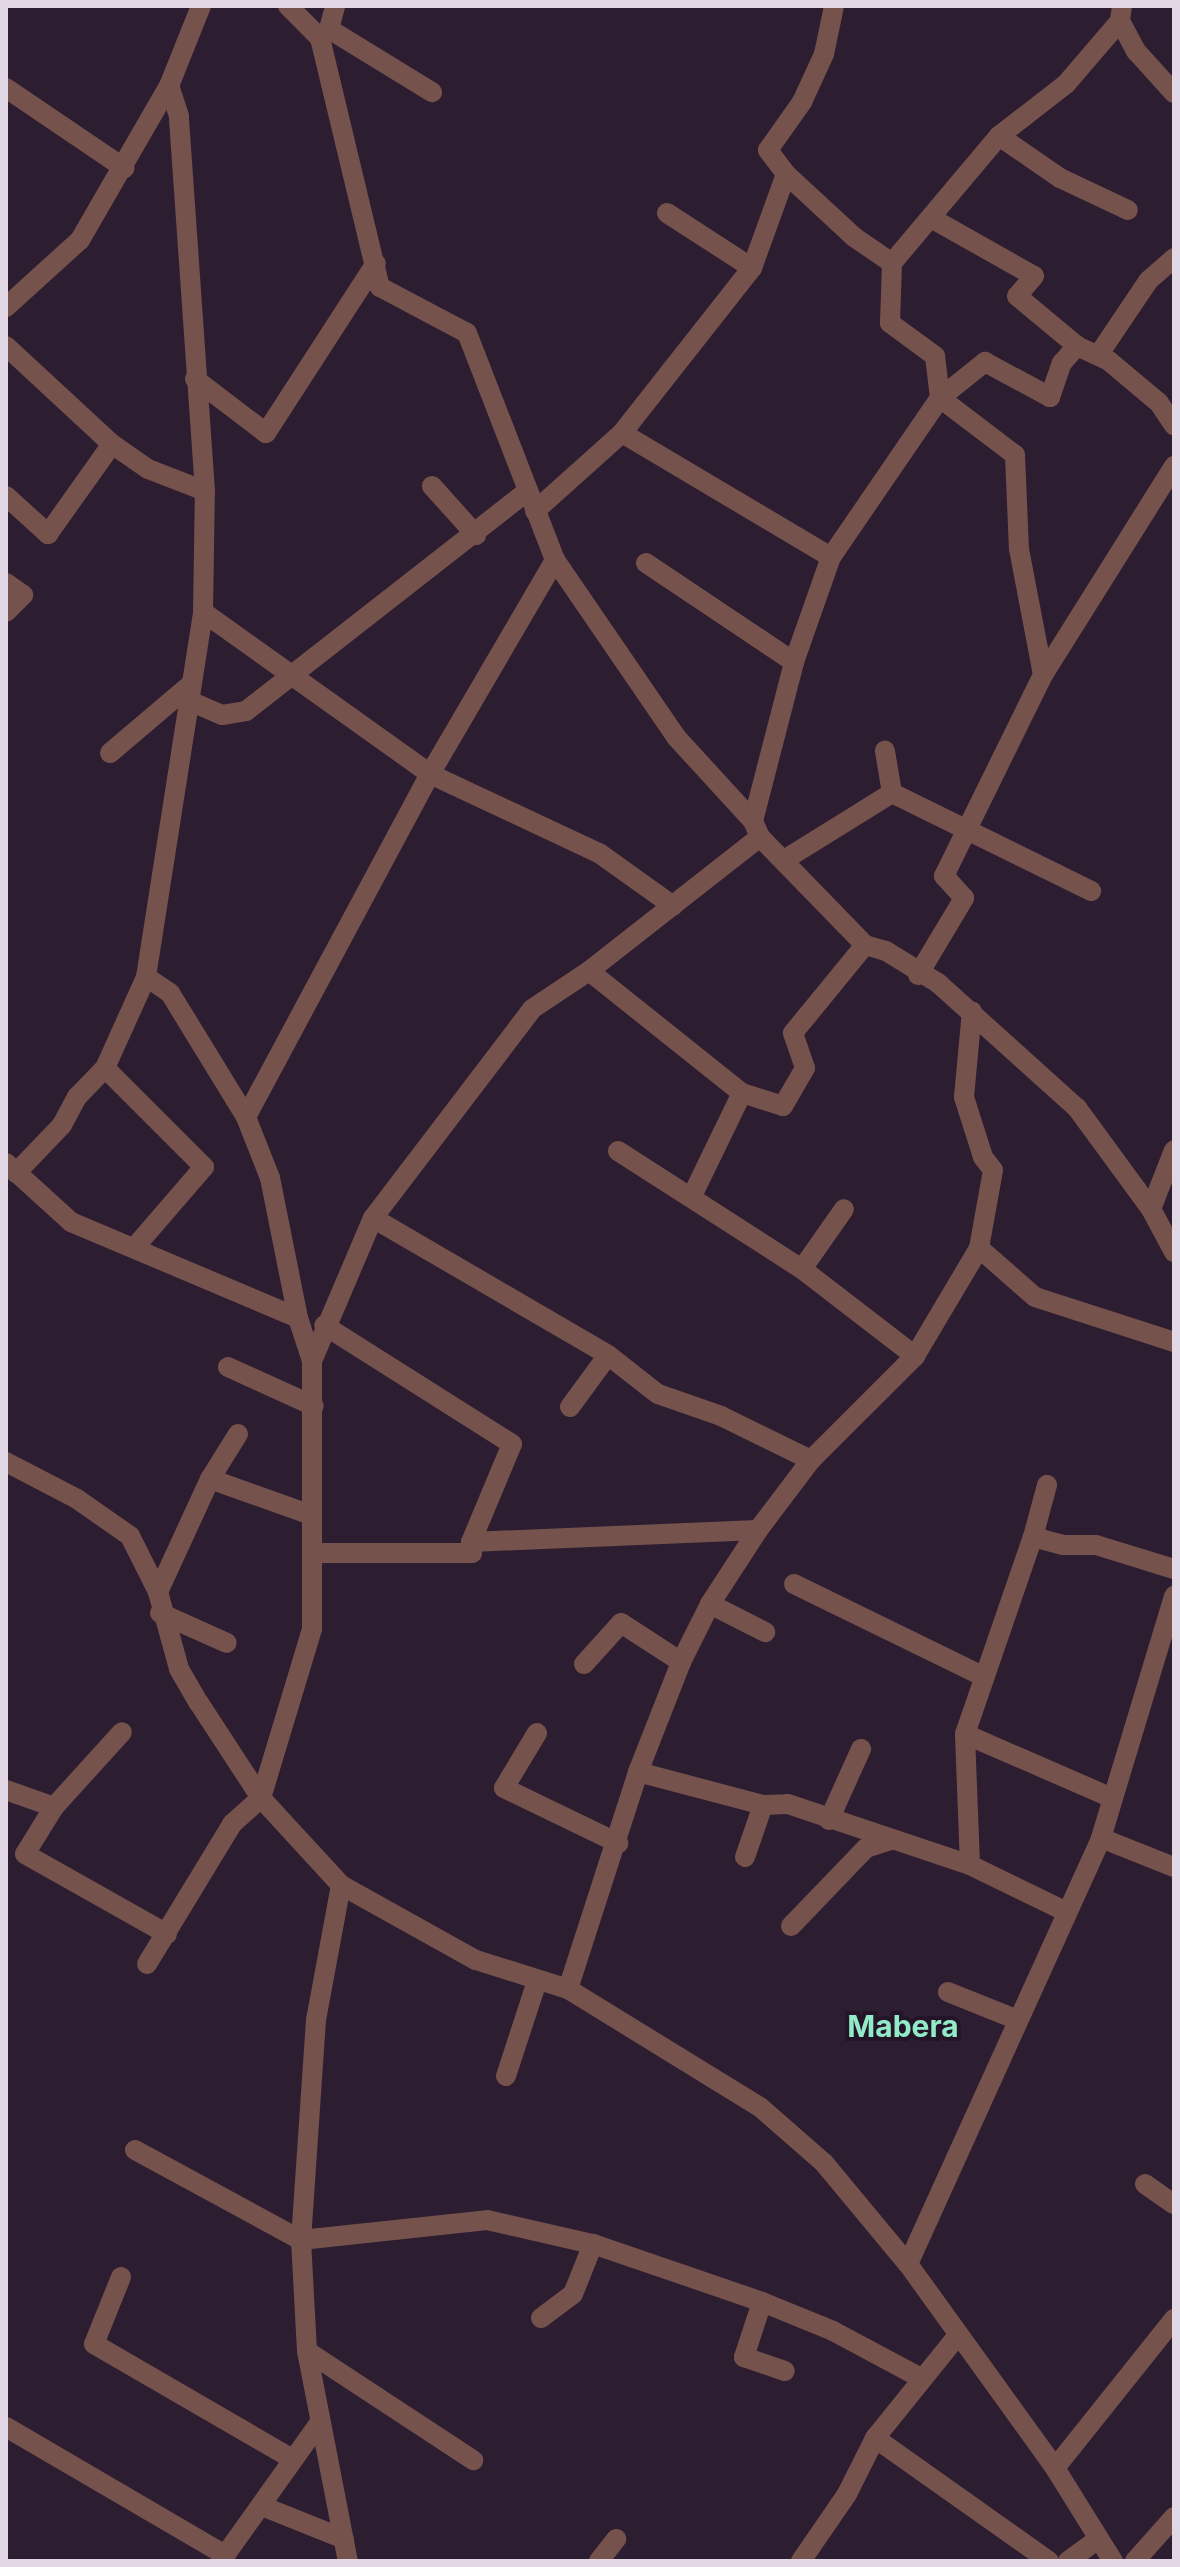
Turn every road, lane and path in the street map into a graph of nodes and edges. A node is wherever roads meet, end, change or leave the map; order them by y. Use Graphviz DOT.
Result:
graph roads {
  1 [pos="201,6"];
  2 [pos="288,6"];
  3 [pos="335,6"];
  4 [pos="834,6"];
  5 [pos="1121,13"];
  6 [pos="324,34"];
  7 [pos="169,86"];
  8 [pos="6,88"];
  9 [pos="432,92"];
  10 [pos="1174,93"];
  11 [pos="999,136"];
  12 [pos="124,168"];
  13 [pos="786,174"];
  14 [pos="1128,210"];
  15 [pos="667,213"];
  16 [pos="931,218"];
  17 [pos="376,263"];
  18 [pos="892,263"];
  19 [pos="752,268"];
  20 [pos="1170,270"];
  21 [pos="6,307"];
  22 [pos="6,346"];
  23 [pos="1077,346"];
  24 [pos="1099,354"];
  25 [pos="195,379"];
  26 [pos="940,398"];
  27 [pos="1174,425"];
  28 [pos="622,433"];
  29 [pos="112,444"];
  30 [pos="1174,466"];
  31 [pos="432,486"];
  32 [pos="205,491"];
  33 [pos="526,492"];
  34 [pos="6,496"];
  35 [pos="535,511"];
  36 [pos="476,535"];
  37 [pos="831,557"];
  38 [pos="555,560"];
  39 [pos="646,563"];
  40 [pos="6,583"];
  41 [pos="6,612"];
  42 [pos="203,612"];
  43 [pos="794,662"];
  44 [pos="1043,675"];
  45 [pos="289,678"];
  46 [pos="187,692"];
  47 [pos="885,751"];
  48 [pos="110,753"];
  49 [pos="430,774"];
  50 [pos="892,793"];
  51 [pos="756,829"];
  52 [pos="966,831"];
  53 [pos="784,860"];
  54 [pos="1091,891"];
  55 [pos="673,906"];
  56 [pos="865,945"];
  57 [pos="589,971"];
  58 [pos="918,975"];
  59 [pos="146,977"];
  60 [pos="972,1011"];
  61 [pos="105,1068"];
  62 [pos="742,1093"];
  63 [pos="246,1117"];
  64 [pos="1174,1150"];
  65 [pos="618,1151"];
  66 [pos="11,1168"];
  67 [pos="692,1196"];
  68 [pos="844,1209"];
  69 [pos="1151,1209"];
  70 [pos="373,1218"];
  71 [pos="135,1247"];
  72 [pos="979,1248"];
  73 [pos="1174,1252"];
  74 [pos="802,1269"];
  75 [pos="298,1318"];
  76 [pos="324,1325"];
  77 [pos="1174,1342"];
  78 [pos="608,1355"];
  79 [pos="915,1356"];
  80 [pos="312,1361"];
  81 [pos="228,1367"];
  82 [pos="314,1406"];
  83 [pos="570,1407"];
  84 [pos="238,1434"];
  85 [pos="811,1460"];
  86 [pos="6,1462"];
  87 [pos="210,1479"];
  88 [pos="1047,1485"];
  89 [pos="311,1515"];
  90 [pos="758,1530"];
  91 [pos="1033,1537"];
  92 [pos="471,1542"];
  93 [pos="312,1553"];
  94 [pos="1174,1569"];
  95 [pos="794,1584"];
  96 [pos="1174,1596"];
  97 [pos="159,1602"];
  98 [pos="710,1604"];
  99 [pos="765,1632"];
  100 [pos="227,1643"];
  101 [pos="681,1662"];
  102 [pos="584,1664"];
  103 [pos="985,1677"];
  104 [pos="122,1732"];
  105 [pos="537,1733"];
  106 [pos="965,1734"];
  107 [pos="861,1749"];
  108 [pos="638,1772"];
  109 [pos="6,1790"];
  110 [pos="261,1798"];
  111 [pos="1112,1798"];
  112 [pos="763,1805"];
  113 [pos="54,1807"];
  114 [pos="829,1820"];
  115 [pos="1101,1838"];
  116 [pos="890,1840"];
  117 [pos="618,1843"];
  118 [pos="745,1857"];
  119 [pos="970,1865"];
  120 [pos="1174,1867"];
  121 [pos="341,1885"];
  122 [pos="1067,1912"];
  123 [pos="791,1926"];
  124 [pos="167,1934"];
  125 [pos="147,1964"];
  126 [pos="537,1981"];
  127 [pos="568,1989"];
  128 [pos="948,1992"];
  129 [pos="1018,2020"];
  130 [pos="506,2076"];
  131 [pos="135,2150"];
  132 [pos="1145,2184"];
  133 [pos="1174,2204"];
  134 [pos="301,2240"];
  135 [pos="593,2244"];
  136 [pos="908,2264"];
  137 [pos="121,2277"];
  138 [pos="762,2302"];
  139 [pos="541,2318"];
  140 [pos="1174,2319"];
  141 [pos="958,2335"];
  142 [pos="307,2351"];
  143 [pos="785,2371"];
  144 [pos="921,2378"];
  145 [pos="318,2425"];
  146 [pos="6,2427"];
  147 [pos="875,2438"];
  148 [pos="291,2458"];
  149 [pos="473,2460"];
  150 [pos="1055,2468"];
  151 [pos="262,2506"];
  152 [pos="1174,2517"];
  153 [pos="344,2539"];
  154 [pos="616,2539"];
  155 [pos="1098,2539"];
  156 [pos="223,2558"];
  157 [pos="348,2561"];
  158 [pos="599,2561"];
  159 [pos="801,2561"];
  160 [pos="1049,2561"];
  161 [pos="1068,2561"];
  162 [pos="1113,2561"];
  163 [pos="1135,2561"];
  1 -- 7 [label="street"];
  2 -- 6 [label="street"];
  3 -- 6 [label="street"];
  4 -- 13 [label="street"];
  5 -- 10 [label="street"];
  5 -- 11 [label="street"];
  6 -- 9 [label="street"];
  6 -- 17 [label="street"];
  7 -- 12 [label="street"];
  7 -- 25 [label="street"];
  8 -- 12 [label="street"];
  11 -- 14 [label="street"];
  11 -- 16 [label="street"];
  12 -- 21 [label="street"];
  13 -- 18 [label="street"];
  13 -- 19 [label="street"];
  15 -- 19 [label="street"];
  16 -- 18 [label="street"];
  16 -- 23 [label="street"];
  17 -- 25 [label="street"];
  17 -- 33 [label="street"];
  18 -- 26 [label="street"];
  19 -- 28 [label="street"];
  20 -- 24 [label="street"];
  22 -- 29 [label="street"];
  23 -- 24 [label="street"];
  23 -- 26 [label="street"];
  24 -- 27 [label="street"];
  25 -- 32 [label="street"];
  26 -- 37 [label="street"];
  26 -- 44 [label="street"];
  28 -- 35 [label="street"];
  28 -- 37 [label="street"];
  29 -- 32 [label="street"];
  29 -- 34 [label="street"];
  30 -- 44 [label="street"];
  31 -- 36 [label="street"];
  32 -- 42 [label="street"];
  33 -- 35 [label="street"];
  33 -- 36 [label="street"];
  35 -- 38 [label="street"];
  36 -- 45 [label="street"];
  37 -- 43 [label="street"];
  38 -- 49 [label="street"];
  38 -- 51 [label="street"];
  39 -- 43 [label="street"];
  40 -- 41 [label="street"];
  42 -- 45 [label="street"];
  42 -- 46 [label="street"];
  43 -- 51 [label="street"];
  44 -- 52 [label="street"];
  45 -- 46 [label="street"];
  45 -- 49 [label="street"];
  46 -- 48 [label="street"];
  46 -- 59 [label="street"];
  47 -- 50 [label="street"];
  49 -- 55 [label="street"];
  49 -- 63 [label="street"];
  50 -- 52 [label="street"];
  50 -- 53 [label="street"];
  51 -- 53 [label="street"];
  51 -- 55 [label="street"];
  52 -- 54 [label="street"];
  52 -- 58 [label="street"];
  53 -- 56 [label="street"];
  55 -- 57 [label="street"];
  56 -- 58 [label="street"];
  56 -- 62 [label="street"];
  57 -- 62 [label="street"];
  57 -- 70 [label="street"];
  58 -- 60 [label="street"];
  59 -- 61 [label="street"];
  59 -- 63 [label="street"];
  60 -- 69 [label="street"];
  60 -- 72 [label="street"];
  61 -- 66 [label="street"];
  61 -- 71 [label="street"];
  62 -- 67 [label="street"];
  63 -- 75 [label="street"];
  64 -- 69 [label="street"];
  65 -- 67 [label="street"];
  66 -- 71 [label="street"];
  67 -- 74 [label="street"];
  68 -- 74 [label="street"];
  69 -- 73 [label="street"];
  70 -- 76 [label="street"];
  70 -- 78 [label="street"];
  71 -- 75 [label="street"];
  72 -- 77 [label="street"];
  72 -- 79 [label="street"];
  74 -- 79 [label="street"];
  75 -- 80 [label="street"];
  76 -- 80 [label="street"];
  76 -- 92 [label="street"];
  78 -- 83 [label="street"];
  78 -- 85 [label="street"];
  79 -- 85 [label="street"];
  80 -- 82 [label="street"];
  81 -- 82 [label="street"];
  82 -- 89 [label="street"];
  84 -- 87 [label="street"];
  85 -- 90 [label="street"];
  86 -- 97 [label="street"];
  87 -- 89 [label="street"];
  87 -- 97 [label="street"];
  88 -- 91 [label="street"];
  89 -- 93 [label="street"];
  90 -- 92 [label="street"];
  90 -- 98 [label="street"];
  91 -- 94 [label="street"];
  91 -- 103 [label="street"];
  92 -- 93 [label="street"];
  93 -- 110 [label="street"];
  95 -- 103 [label="street"];
  96 -- 111 [label="street"];
  97 -- 100 [label="street"];
  97 -- 110 [label="street"];
  98 -- 99 [label="street"];
  98 -- 101 [label="street"];
  101 -- 102 [label="street"];
  101 -- 108 [label="street"];
  103 -- 106 [label="street"];
  104 -- 113 [label="street"];
  105 -- 117 [label="street"];
  106 -- 111 [label="street"];
  106 -- 119 [label="street"];
  107 -- 114 [label="street"];
  108 -- 112 [label="street"];
  108 -- 117 [label="street"];
  109 -- 113 [label="street"];
  110 -- 121 [label="street"];
  110 -- 124 [label="street"];
  111 -- 115 [label="street"];
  112 -- 114 [label="street"];
  112 -- 118 [label="street"];
  113 -- 124 [label="street"];
  114 -- 116 [label="street"];
  115 -- 120 [label="street"];
  115 -- 122 [label="street"];
  116 -- 119 [label="street"];
  116 -- 123 [label="street"];
  117 -- 127 [label="street"];
  119 -- 122 [label="street"];
  121 -- 126 [label="street"];
  121 -- 134 [label="street"];
  122 -- 129 [label="street"];
  124 -- 125 [label="street"];
  126 -- 127 [label="street"];
  126 -- 130 [label="street"];
  127 -- 136 [label="street"];
  128 -- 129 [label="street"];
  129 -- 136 [label="street"];
  131 -- 134 [label="street"];
  132 -- 133 [label="street"];
  134 -- 135 [label="street"];
  134 -- 142 [label="street"];
  135 -- 138 [label="street"];
  135 -- 139 [label="street"];
  136 -- 141 [label="street"];
  137 -- 148 [label="street"];
  138 -- 143 [label="street"];
  138 -- 144 [label="street"];
  140 -- 150 [label="street"];
  141 -- 144 [label="street"];
  141 -- 150 [label="street"];
  142 -- 145 [label="street"];
  142 -- 149 [label="street"];
  144 -- 147 [label="street"];
  145 -- 148 [label="street"];
  145 -- 153 [label="street"];
  146 -- 156 [label="street"];
  147 -- 159 [label="street"];
  147 -- 160 [label="street"];
  148 -- 151 [label="street"];
  150 -- 155 [label="street"];
  151 -- 153 [label="street"];
  151 -- 156 [label="street"];
  152 -- 163 [label="street"];
  153 -- 157 [label="street"];
  154 -- 158 [label="street"];
  155 -- 161 [label="street"];
  155 -- 162 [label="street"];
}
